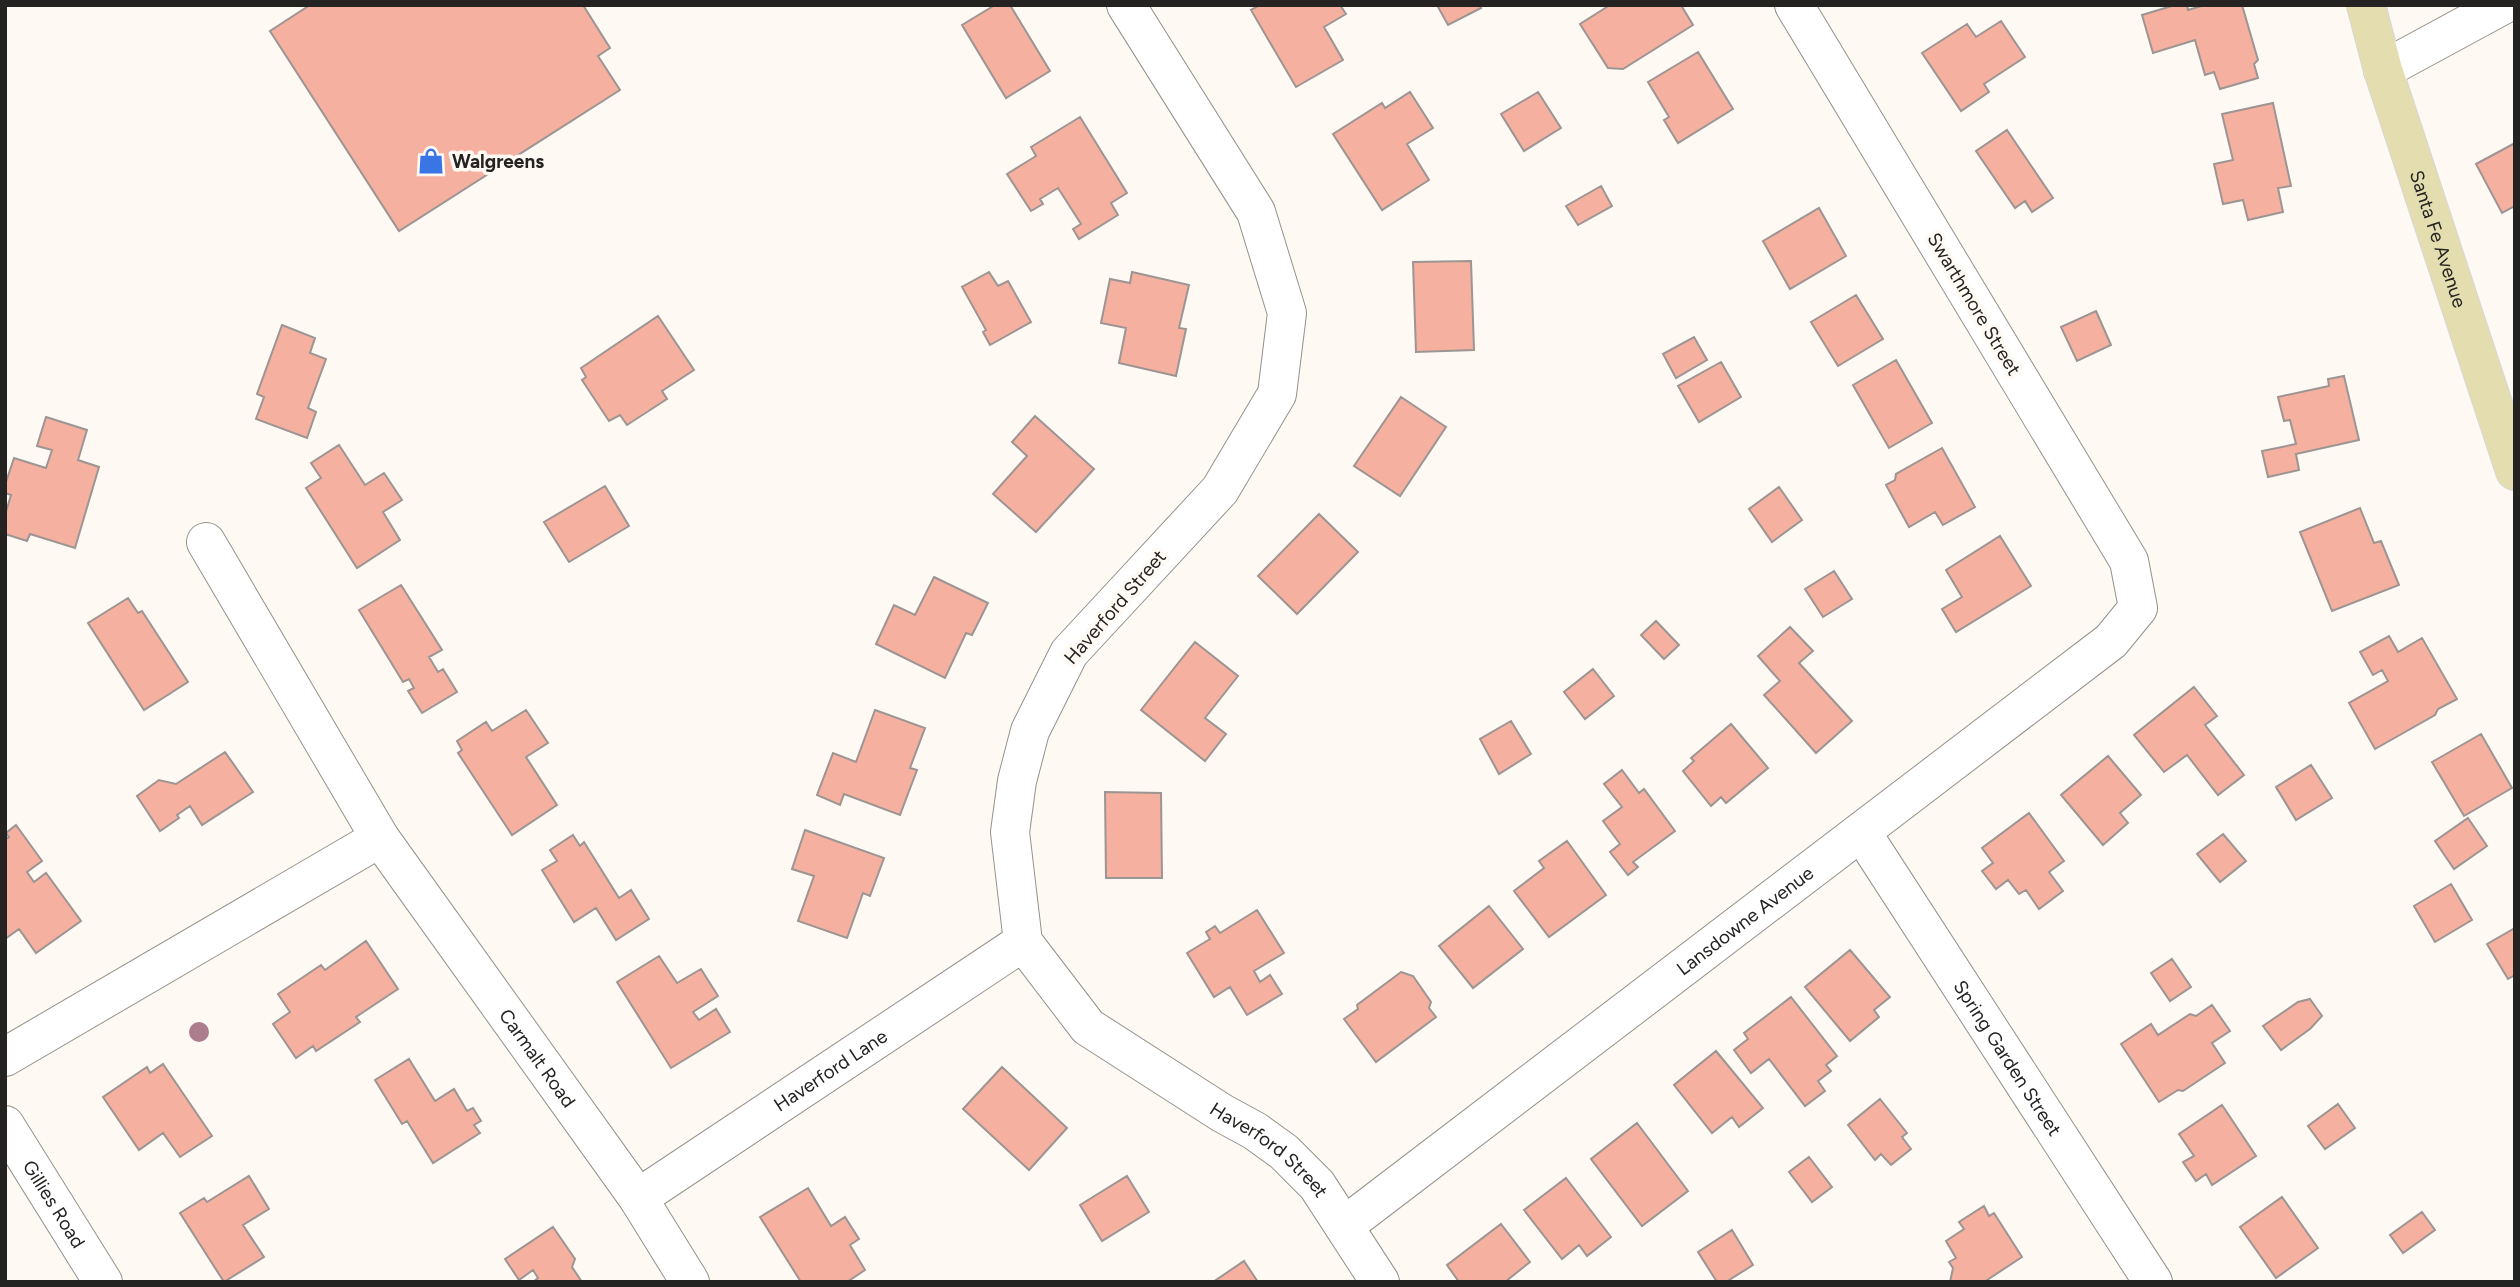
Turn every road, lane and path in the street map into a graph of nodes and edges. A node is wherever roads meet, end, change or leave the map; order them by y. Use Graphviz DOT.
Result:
graph roads {
  1 [pos="1126,5"];
  2 [pos="1794,5"];
  3 [pos="2366,5"];
  4 [pos="2503,5"];
  5 [pos="2383,70"];
  6 [pos="2515,471"];
  7 [pos="206,542"];
  8 [pos="2138,608"];
  9 [pos="1862,833"];
  10 [pos="380,838"];
  11 [pos="1023,942"];
  12 [pos="5,1057"];
  13 [pos="5,1125"];
  14 [pos="638,1198"];
  15 [pos="1344,1226"];
  16 [pos="103,1282"];
  17 [pos="690,1282"];
  18 [pos="1380,1282"];
  19 [pos="2153,1282"];
  1 -- 11 [label="street, Haverford Street"];
  2 -- 8 [label="street, Swarthmore Street"];
  3 -- 5 [label="main road, Santa Fe Avenue"];
  4 -- 5 [label="street"];
  5 -- 6 [label="main road, Santa Fe Avenue"];
  7 -- 10 [label="street, Carmalt Road"];
  8 -- 9 [label="street, Lansdowne Avenue"];
  9 -- 15 [label="street, Lansdowne Avenue"];
  9 -- 19 [label="street, Spring Garden Street"];
  10 -- 12 [label="street"];
  10 -- 14 [label="street, Carmalt Road"];
  11 -- 14 [label="street, Haverford Lane"];
  11 -- 15 [label="street, Haverford Street"];
  13 -- 16 [label="street, Gillies Road"];
  14 -- 17 [label="street, Carmalt Road"];
  15 -- 18 [label="street, Haverford Street"];
}
